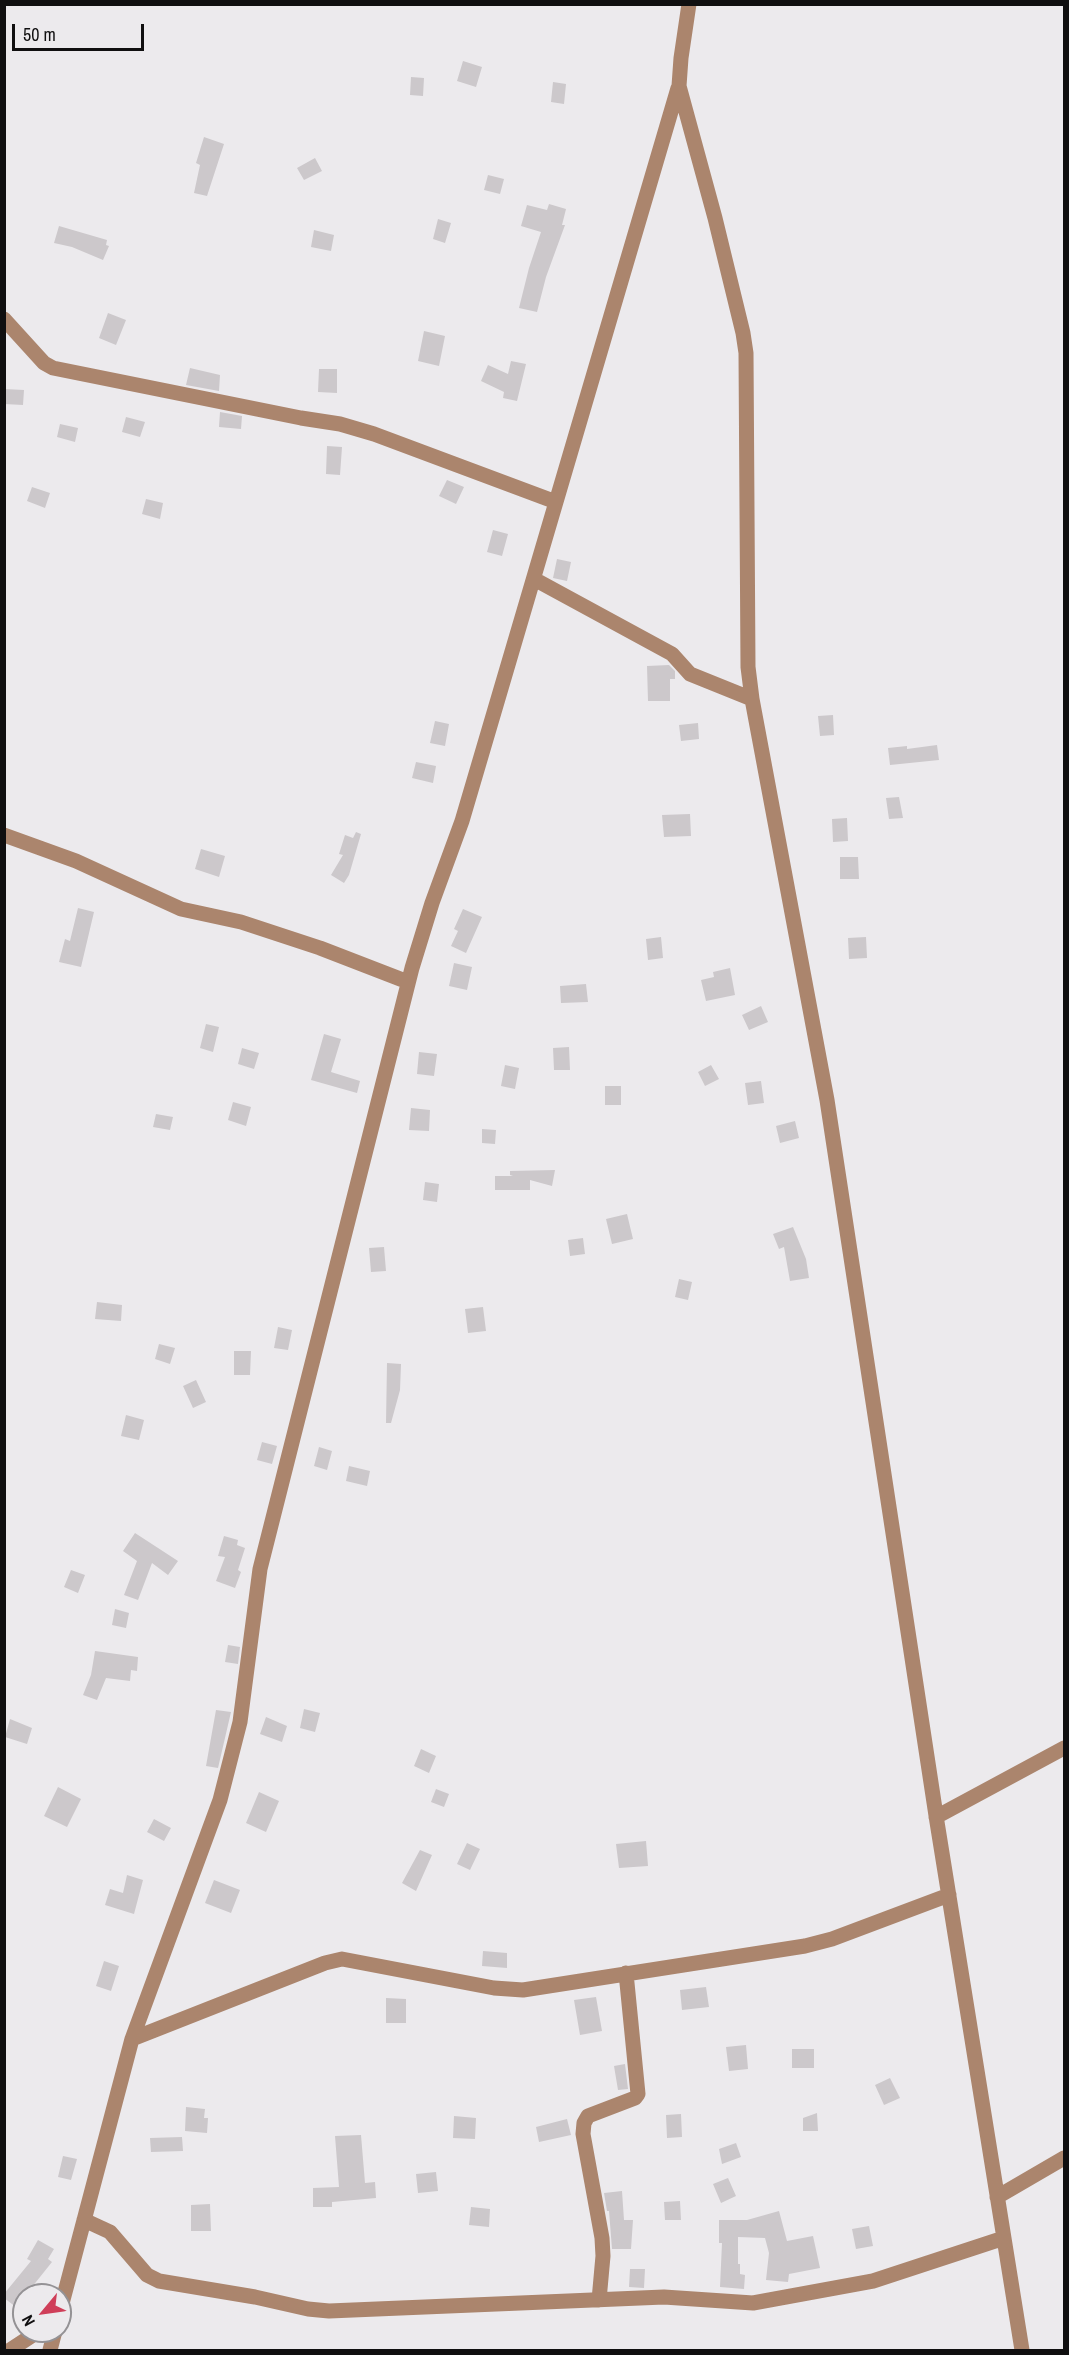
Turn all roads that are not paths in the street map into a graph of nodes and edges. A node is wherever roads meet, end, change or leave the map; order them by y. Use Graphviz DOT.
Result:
graph roads {
  1 [pos="689,4"];
  2 [pos="679,86"];
  3 [pos="4,319"];
  4 [pos="556,502"];
  5 [pos="534,579"];
  6 [pos="752,699"];
  7 [pos="4,835"];
  8 [pos="408,982"];
  9 [pos="1065,1748"];
  10 [pos="936,1817"];
  11 [pos="949,1895"];
  12 [pos="626,1973"];
  13 [pos="132,2039"];
  14 [pos="1065,2158"];
  15 [pos="997,2197"];
  16 [pos="84,2220"];
  17 [pos="1004,2238"];
  18 [pos="67,2283"];
  19 [pos="599,2300"];
  20 [pos="1022,2350"];
  1 -- 2 [label="street"];
  2 -- 4 [label="street"];
  2 -- 6 [label="street"];
  3 -- 4 [label="street"];
  4 -- 5 [label="street"];
  5 -- 6 [label="street"];
  5 -- 8 [label="street"];
  6 -- 10 [label="street"];
  7 -- 8 [label="street"];
  8 -- 13 [label="street"];
  9 -- 10 [label="street"];
  10 -- 11 [label="street"];
  11 -- 12 [label="street"];
  11 -- 15 [label="street"];
  12 -- 13 [label="street"];
  12 -- 19 [label="street"];
  13 -- 16 [label="street"];
  14 -- 15 [label="street"];
  15 -- 17 [label="street"];
  16 -- 18 [label="street"];
  16 -- 19 [label="street"];
  17 -- 19 [label="street"];
  17 -- 20 [label="street"];
}
